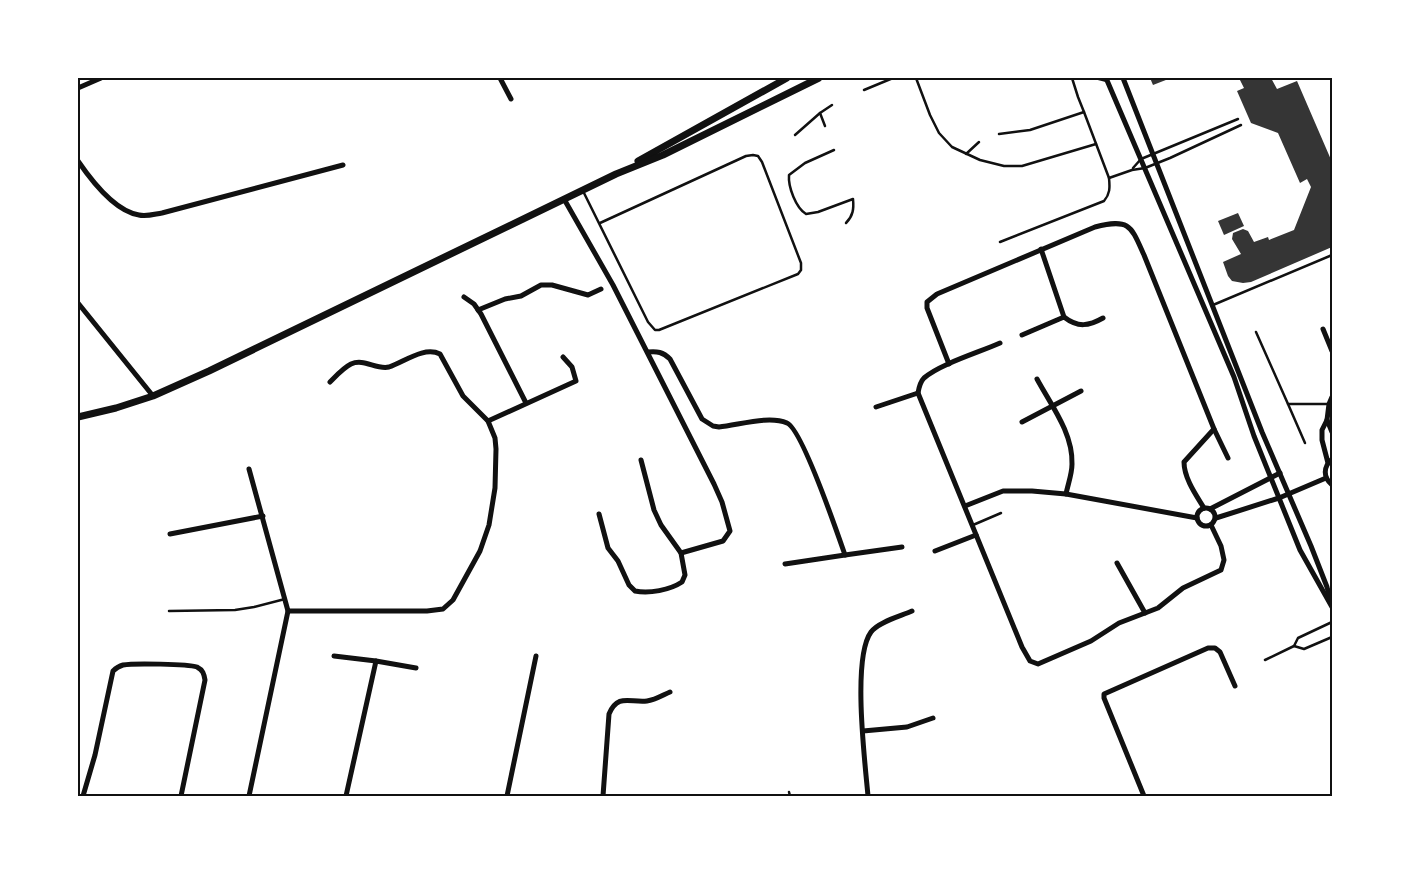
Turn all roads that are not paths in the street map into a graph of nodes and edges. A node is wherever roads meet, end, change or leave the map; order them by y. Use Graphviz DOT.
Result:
graph roads {
  1 [pos="100,78"];
  2 [pos="500,78"];
  3 [pos="787,78"];
  4 [pos="819,78"];
  5 [pos="892,78"];
  6 [pos="916,78"];
  7 [pos="1072,78"];
  8 [pos="1095,78"];
  9 [pos="1123,78"];
  10 [pos="1107,80"];
  11 [pos="78,88"];
  12 [pos="864,90"];
  13 [pos="511,99"];
  14 [pos="832,105"];
  15 [pos="1084,112"];
  16 [pos="820,113"];
  17 [pos="1238,119"];
  18 [pos="1240,125"];
  19 [pos="825,126"];
  20 [pos="999,134"];
  21 [pos="795,135"];
  22 [pos="979,142"];
  23 [pos="1096,144"];
  24 [pos="834,150"];
  25 [pos="965,154"];
  26 [pos="1153,154"];
  27 [pos="1141,159"];
  28 [pos="78,161"];
  29 [pos="1157,163"];
  30 [pos="342,165"];
  31 [pos="1145,168"];
  32 [pos="1132,170"];
  33 [pos="616,174"];
  34 [pos="1109,178"];
  35 [pos="583,190"];
  36 [pos="564,199"];
  37 [pos="600,223"];
  38 [pos="846,223"];
  39 [pos="1000,242"];
  40 [pos="1041,249"];
  41 [pos="1332,255"];
  42 [pos="601,289"];
  43 [pos="464,297"];
  44 [pos="78,303"];
  45 [pos="1213,305"];
  46 [pos="478,310"];
  47 [pos="1064,317"];
  48 [pos="1104,318"];
  49 [pos="1323,329"];
  50 [pos="1256,332"];
  51 [pos="1022,335"];
  52 [pos="1000,343"];
  53 [pos="1332,351"];
  54 [pos="648,352"];
  55 [pos="563,357"];
  56 [pos="949,364"];
  57 [pos="1037,379"];
  58 [pos="330,382"];
  59 [pos="1082,391"];
  60 [pos="918,393"];
  61 [pos="152,396"];
  62 [pos="1332,397"];
  63 [pos="526,404"];
  64 [pos="1288,404"];
  65 [pos="1329,404"];
  66 [pos="1052,406"];
  67 [pos="876,407"];
  68 [pos="78,417"];
  69 [pos="1327,420"];
  70 [pos="488,421"];
  71 [pos="1022,422"];
  72 [pos="1214,429"];
  73 [pos="1332,432"];
  74 [pos="1305,443"];
  75 [pos="1228,458"];
  76 [pos="641,460"];
  77 [pos="1330,462"];
  78 [pos="249,469"];
  79 [pos="1280,473"];
  80 [pos="1270,477"];
  81 [pos="1326,478"];
  82 [pos="1332,485"];
  83 [pos="1066,494"];
  84 [pos="1289,494"];
  85 [pos="1279,498"];
  86 [pos="965,506"];
  87 [pos="1204,508"];
  88 [pos="1210,509"];
  89 [pos="1001,513"];
  90 [pos="598,514"];
  91 [pos="263,516"];
  92 [pos="1197,518"];
  93 [pos="1216,518"];
  94 [pos="973,525"];
  95 [pos="1211,526"];
  96 [pos="170,534"];
  97 [pos="976,534"];
  98 [pos="902,546"];
  99 [pos="935,551"];
  100 [pos="681,554"];
  101 [pos="845,555"];
  102 [pos="1117,563"];
  103 [pos="785,564"];
  104 [pos="285,600"];
  105 [pos="1332,604"];
  106 [pos="169,611"];
  107 [pos="288,611"];
  108 [pos="912,611"];
  109 [pos="1145,613"];
  110 [pos="1332,622"];
  111 [pos="1332,637"];
  112 [pos="1294,646"];
  113 [pos="334,656"];
  114 [pos="536,656"];
  115 [pos="1265,660"];
  116 [pos="376,661"];
  117 [pos="416,668"];
  118 [pos="1235,686"];
  119 [pos="670,692"];
  120 [pos="933,718"];
  121 [pos="863,732"];
  122 [pos="789,792"];
  123 [pos="83,796"];
  124 [pos="181,796"];
  125 [pos="249,796"];
  126 [pos="346,796"];
  127 [pos="507,796"];
  128 [pos="603,796"];
  129 [pos="790,796"];
  130 [pos="868,796"];
  131 [pos="1144,796"];
  1 -- 11 [label="street"];
  2 -- 13 [label="street"];
  3 -- 33 [label="street"];
  4 -- 33 [label="street"];
  5 -- 12 [label="lane"];
  6 -- 25 [label="lane"];
  7 -- 15 [label="lane"];
  8 -- 10 [label="lane"];
  9 -- 26 [label="street"];
  10 -- 27 [label="street"];
  14 -- 16 [label="lane"];
  15 -- 20 [label="lane"];
  15 -- 23 [label="lane"];
  16 -- 19 [label="lane"];
  16 -- 21 [label="lane"];
  17 -- 26 [label="lane"];
  18 -- 29 [label="lane"];
  22 -- 25 [label="lane"];
  23 -- 25 [label="lane"];
  23 -- 34 [label="lane"];
  24 -- 38 [label="lane"];
  26 -- 27 [label="lane"];
  26 -- 29 [label="street"];
  27 -- 31 [label="street"];
  27 -- 32 [label="lane"];
  28 -- 30 [label="street"];
  29 -- 31 [label="lane"];
  29 -- 45 [label="street"];
  31 -- 32 [label="lane"];
  31 -- 80 [label="street"];
  32 -- 34 [label="lane"];
  33 -- 35 [label="street"];
  34 -- 39 [label="lane"];
  35 -- 36 [label="street"];
  35 -- 37 [label="lane"];
  36 -- 54 [label="street"];
  36 -- 61 [label="street"];
  37 -- 37 [label="lane"];
  40 -- 47 [label="street"];
  40 -- 56 [label="street"];
  40 -- 72 [label="street"];
  41 -- 45 [label="lane"];
  42 -- 46 [label="street"];
  43 -- 46 [label="street"];
  44 -- 61 [label="street"];
  45 -- 79 [label="street"];
  46 -- 63 [label="street"];
  47 -- 48 [label="street"];
  47 -- 51 [label="street"];
  49 -- 53 [label="street"];
  50 -- 64 [label="lane"];
  52 -- 56 [label="street"];
  54 -- 100 [label="street"];
  54 -- 101 [label="street"];
  55 -- 63 [label="street"];
  56 -- 60 [label="street"];
  57 -- 66 [label="street"];
  58 -- 70 [label="street"];
  59 -- 66 [label="street"];
  60 -- 67 [label="street"];
  60 -- 86 [label="street"];
  61 -- 68 [label="street"];
  62 -- 65 [label="street"];
  63 -- 70 [label="street"];
  64 -- 65 [label="lane"];
  64 -- 74 [label="lane"];
  65 -- 69 [label="street"];
  66 -- 71 [label="street"];
  66 -- 83 [label="street"];
  69 -- 73 [label="street"];
  69 -- 77 [label="street"];
  70 -- 107 [label="street"];
  72 -- 75 [label="street"];
  72 -- 87 [label="street"];
  76 -- 100 [label="street"];
  77 -- 81 [label="street"];
  78 -- 91 [label="street"];
  79 -- 80 [label="street"];
  79 -- 84 [label="street"];
  80 -- 85 [label="street"];
  80 -- 88 [label="street"];
  81 -- 82 [label="street"];
  81 -- 84 [label="street"];
  83 -- 86 [label="street"];
  83 -- 92 [label="street"];
  84 -- 85 [label="street"];
  84 -- 105 [label="street"];
  85 -- 93 [label="street"];
  85 -- 105 [label="street"];
  86 -- 94 [label="street"];
  87 -- 88 [label="street"];
  87 -- 92 [label="street"];
  88 -- 93 [label="street"];
  89 -- 94 [label="lane"];
  90 -- 100 [label="street"];
  91 -- 96 [label="street"];
  91 -- 104 [label="street"];
  92 -- 95 [label="street"];
  93 -- 95 [label="street"];
  94 -- 97 [label="street"];
  95 -- 109 [label="street"];
  97 -- 99 [label="street"];
  97 -- 109 [label="street"];
  98 -- 101 [label="street"];
  101 -- 103 [label="street"];
  102 -- 109 [label="street"];
  104 -- 106 [label="lane"];
  104 -- 107 [label="street"];
  107 -- 125 [label="street"];
  108 -- 121 [label="street"];
  110 -- 112 [label="lane"];
  111 -- 112 [label="lane"];
  112 -- 115 [label="lane"];
  113 -- 116 [label="street"];
  114 -- 127 [label="street"];
  116 -- 117 [label="street"];
  116 -- 126 [label="street"];
  118 -- 131 [label="street"];
  119 -- 128 [label="street"];
  120 -- 121 [label="street"];
  121 -- 130 [label="street"];
  122 -- 129 [label="lane"];
  123 -- 124 [label="street"];
}
